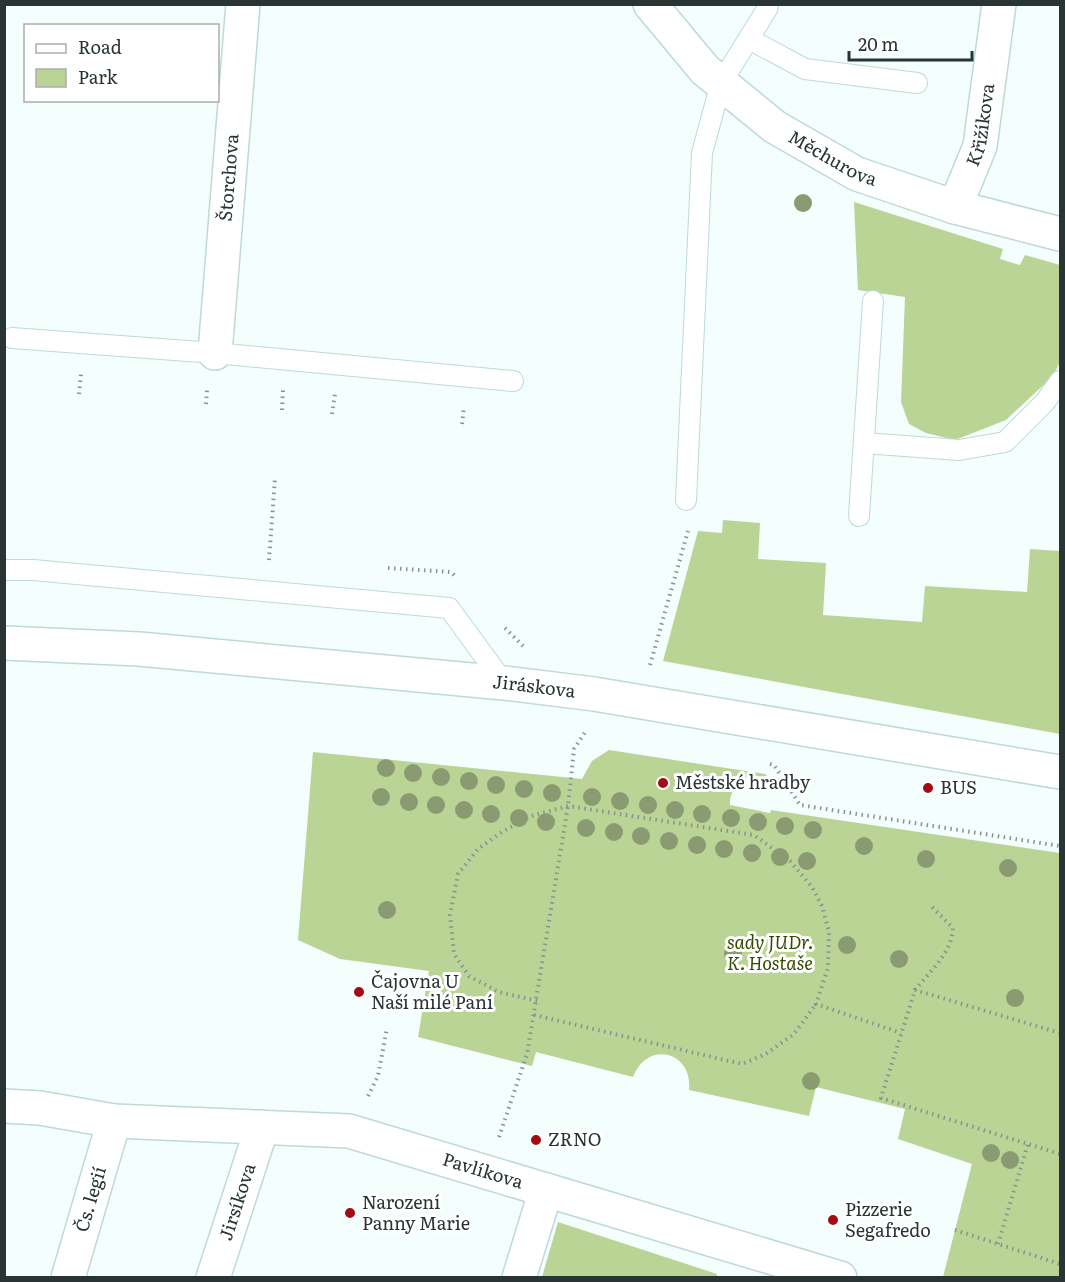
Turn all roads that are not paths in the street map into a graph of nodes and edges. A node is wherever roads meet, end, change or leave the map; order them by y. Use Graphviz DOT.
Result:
graph roads {
  1 [pos="243,4"];
  2 [pos="650,4"];
  3 [pos="768,4"];
  4 [pos="999,4"];
  5 [pos="748,39"];
  6 [pos="722,83"];
  7 [pos="917,83"];
  8 [pos="955,207"];
  9 [pos="1060,234"];
  10 [pos="873,301"];
  11 [pos="12,338"];
  12 [pos="214,353"];
  13 [pos="513,381"];
  14 [pos="1060,381"];
  15 [pos="864,442"];
  16 [pos="686,500"];
  17 [pos="859,516"];
  18 [pos="4,570"];
  19 [pos="4,643"];
  20 [pos="504,683"];
  21 [pos="1060,772"];
  22 [pos="4,1106"];
  23 [pos="114,1121"];
  24 [pos="262,1127"];
  25 [pos="546,1190"];
  26 [pos="68,1278"];
  27 [pos="213,1278"];
  28 [pos="519,1278"];
  29 [pos="840,1278"];
  1 -- 12 [label="street, Štorchova"];
  2 -- 6 [label="street, Měchurova"];
  3 -- 5 [label="lane"];
  4 -- 8 [label="street, Křižíkova"];
  5 -- 6 [label="lane"];
  5 -- 7 [label="lane"];
  6 -- 8 [label="street, Měchurova"];
  6 -- 16 [label="lane"];
  8 -- 9 [label="street, Měchurova"];
  10 -- 15 [label="lane"];
  11 -- 12 [label="lane"];
  12 -- 13 [label="lane"];
  14 -- 15 [label="lane"];
  15 -- 17 [label="lane"];
  18 -- 20 [label="lane"];
  19 -- 20 [label="street, Jiráskova"];
  20 -- 21 [label="street, Jiráskova"];
  22 -- 23 [label="street, Pavlíkova"];
  23 -- 24 [label="street, Pavlíkova"];
  23 -- 26 [label="street, Čs. legií"];
  24 -- 25 [label="street, Pavlíkova"];
  24 -- 27 [label="street, Jirsíkova"];
  25 -- 28 [label="street"];
  25 -- 29 [label="street, Pavlíkova"];
}
